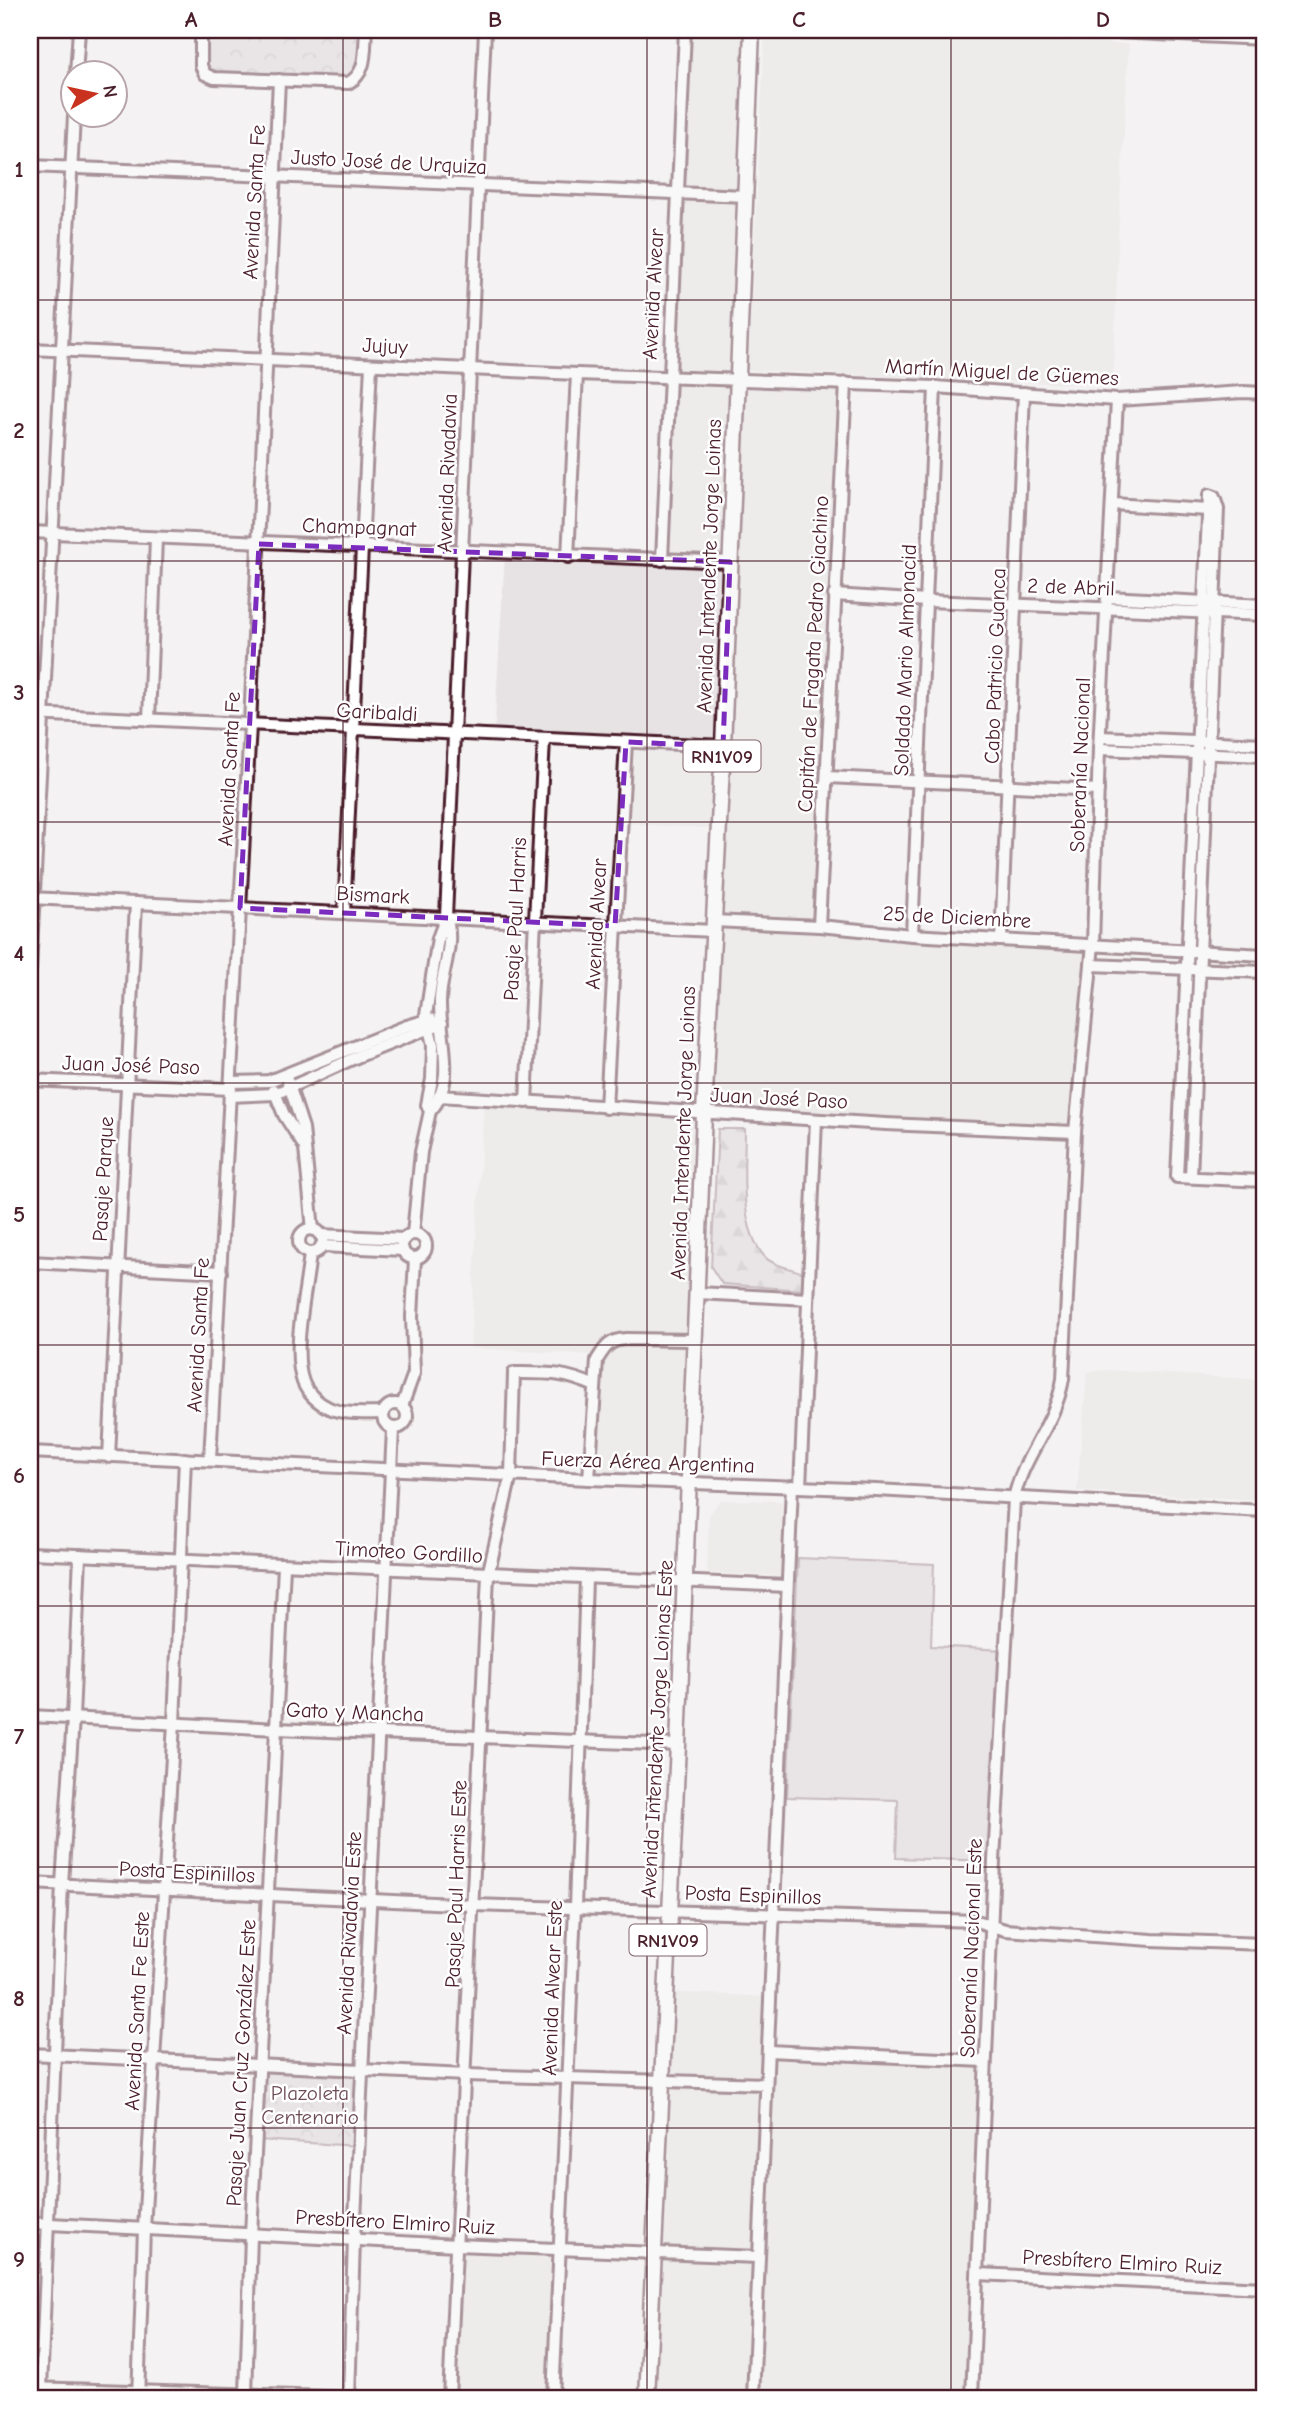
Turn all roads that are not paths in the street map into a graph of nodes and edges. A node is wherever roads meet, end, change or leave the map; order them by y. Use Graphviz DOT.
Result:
graph roads {
  1 [pos="79,30"];
  2 [pos="201,30"];
  3 [pos="366,30"];
  4 [pos="485,30"];
  5 [pos="685,30"];
  6 [pos="752,30"];
  7 [pos="1072,30"];
  8 [pos="1264,39"];
  9 [pos="77,60"];
  10 [pos="279,80"];
  11 [pos="73,130"];
  12 [pos="30,166"];
  13 [pos="72,168"];
  14 [pos="274,175"];
  15 [pos="477,186"];
  16 [pos="677,193"];
  17 [pos="746,196"];
  18 [pos="30,349"];
  19 [pos="62,350"];
  20 [pos="266,360"];
  21 [pos="371,365"];
  22 [pos="471,369"];
  23 [pos="577,374"];
  24 [pos="668,378"];
  25 [pos="738,381"];
  26 [pos="846,383"];
  27 [pos="935,387"];
  28 [pos="1024,393"];
  29 [pos="1264,393"];
  30 [pos="1117,400"];
  31 [pos="1112,504"];
  32 [pos="30,532"];
  33 [pos="54,533"];
  34 [pos="156,538"];
  35 [pos="259,544"];
  36 [pos="363,546"];
  37 [pos="463,550"];
  38 [pos="568,557"];
  39 [pos="662,560"];
  40 [pos="730,562"];
  41 [pos="834,595"];
  42 [pos="927,601"];
  43 [pos="1107,602"];
  44 [pos="1017,605"];
  45 [pos="1264,605"];
  46 [pos="1209,608"];
  47 [pos="1264,615"];
  48 [pos="30,714"];
  49 [pos="43,715"];
  50 [pos="149,720"];
  51 [pos="250,725"];
  52 [pos="354,730"];
  53 [pos="454,735"];
  54 [pos="1100,737"];
  55 [pos="544,739"];
  56 [pos="1203,741"];
  57 [pos="626,742"];
  58 [pos="1264,744"];
  59 [pos="723,746"];
  60 [pos="1099,749"];
  61 [pos="1203,754"];
  62 [pos="1264,756"];
  63 [pos="827,777"];
  64 [pos="919,780"];
  65 [pos="1009,785"];
  66 [pos="1098,790"];
  67 [pos="32,898"];
  68 [pos="136,903"];
  69 [pos="240,908"];
  70 [pos="344,913"];
  71 [pos="446,917"];
  72 [pos="534,922"];
  73 [pos="615,926"];
  74 [pos="714,926"];
  75 [pos="819,926"];
  76 [pos="912,935"];
  77 [pos="1002,940"];
  78 [pos="1093,944"];
  79 [pos="1188,950"];
  80 [pos="1200,951"];
  81 [pos="1264,955"];
  82 [pos="1091,965"];
  83 [pos="30,969"];
  84 [pos="1186,969"];
  85 [pos="1201,970"];
  86 [pos="1264,972"];
  87 [pos="441,1020"];
  88 [pos="428,1024"];
  89 [pos="285,1076"];
  90 [pos="30,1080"];
  91 [pos="271,1080"];
  92 [pos="127,1084"];
  93 [pos="290,1088"];
  94 [pos="231,1089"];
  95 [pos="275,1094"];
  96 [pos="439,1096"];
  97 [pos="526,1102"];
  98 [pos="606,1108"];
  99 [pos="430,1111"];
  100 [pos="704,1113"];
  101 [pos="816,1120"];
  102 [pos="1074,1132"];
  103 [pos="303,1146"];
  104 [pos="1191,1177"];
  105 [pos="1264,1181"];
  106 [pos="318,1237"];
  107 [pos="407,1241"];
  108 [pos="310,1253"];
  109 [pos="415,1258"];
  110 [pos="30,1262"];
  111 [pos="119,1266"];
  112 [pos="221,1272"];
  113 [pos="698,1293"];
  114 [pos="808,1299"];
  115 [pos="695,1340"];
  116 [pos="595,1386"];
  117 [pos="402,1406"];
  118 [pos="382,1413"];
  119 [pos="393,1429"];
  120 [pos="30,1452"];
  121 [pos="109,1457"];
  122 [pos="185,1459"];
  123 [pos="210,1460"];
  124 [pos="390,1470"];
  125 [pos="511,1475"];
  126 [pos="589,1479"];
  127 [pos="689,1482"];
  128 [pos="796,1486"];
  129 [pos="1014,1499"];
  130 [pos="1264,1511"];
  131 [pos="30,1553"];
  132 [pos="80,1555"];
  133 [pos="182,1559"];
  134 [pos="284,1566"];
  135 [pos="384,1570"];
  136 [pos="488,1575"];
  137 [pos="586,1579"];
  138 [pos="685,1583"];
  139 [pos="787,1586"];
  140 [pos="30,1716"];
  141 [pos="73,1718"];
  142 [pos="174,1723"];
  143 [pos="277,1729"];
  144 [pos="378,1732"];
  145 [pos="481,1736"];
  146 [pos="580,1741"];
  147 [pos="678,1745"];
  148 [pos="30,1882"];
  149 [pos="62,1884"];
  150 [pos="163,1890"];
  151 [pos="268,1896"];
  152 [pos="370,1899"];
  153 [pos="474,1905"];
  154 [pos="575,1908"];
  155 [pos="669,1912"];
  156 [pos="772,1916"];
  157 [pos="992,1924"];
  158 [pos="1264,1944"];
  159 [pos="768,2050"];
  160 [pos="30,2054"];
  161 [pos="56,2055"];
  162 [pos="155,2059"];
  163 [pos="985,2061"];
  164 [pos="260,2065"];
  165 [pos="362,2070"];
  166 [pos="466,2075"];
  167 [pos="568,2078"];
  168 [pos="661,2081"];
  169 [pos="766,2084"];
  170 [pos="30,2223"];
  171 [pos="48,2224"];
  172 [pos="144,2229"];
  173 [pos="251,2235"];
  174 [pos="354,2239"];
  175 [pos="457,2245"];
  176 [pos="561,2249"];
  177 [pos="655,2252"];
  178 [pos="758,2256"];
  179 [pos="978,2274"];
  180 [pos="1264,2288"];
  181 [pos="35,2388"];
  182 [pos="138,2395"];
  183 [pos="246,2395"];
  184 [pos="349,2398"];
  185 [pos="361,2398"];
  186 [pos="449,2398"];
  187 [pos="553,2398"];
  188 [pos="648,2398"];
  189 [pos="753,2398"];
  190 [pos="972,2398"];
  1 -- 9 [label="street"];
  2 -- 10 [label="street"];
  3 -- 10 [label="street"];
  4 -- 15 [label="street, Avenida Rivadavia"];
  5 -- 16 [label="street, Avenida Alvear"];
  6 -- 17 [label="main road, Avenida Intendente Jorge Loinas / RN1V09"];
  7 -- 8 [label="street"];
  10 -- 14 [label="street, Avenida Santa Fe"];
  11 -- 13 [label="street"];
  12 -- 13 [label="street, Justo José de Urquiza"];
  13 -- 14 [label="street, Justo José de Urquiza"];
  13 -- 19 [label="street"];
  14 -- 15 [label="street, Justo José de Urquiza"];
  14 -- 20 [label="street, Avenida Santa Fe"];
  15 -- 16 [label="street, Justo José de Urquiza"];
  15 -- 22 [label="street, Avenida Rivadavia"];
  16 -- 17 [label="street, Justo José de Urquiza"];
  16 -- 24 [label="street, Avenida Alvear"];
  17 -- 25 [label="main road, Avenida Intendente Jorge Loinas / RN1V09"];
  18 -- 19 [label="street, Jujuy"];
  19 -- 20 [label="street, Jujuy"];
  19 -- 33 [label="street"];
  20 -- 21 [label="street, Jujuy"];
  20 -- 35 [label="street, Avenida Santa Fe"];
  21 -- 22 [label="street, Jujuy"];
  21 -- 36 [label="street"];
  22 -- 23 [label="street, Jujuy"];
  22 -- 37 [label="street, Avenida Rivadavia"];
  23 -- 24 [label="street, Jujuy"];
  23 -- 38 [label="street"];
  24 -- 25 [label="street, Jujuy"];
  24 -- 39 [label="street, Avenida Alvear"];
  25 -- 26 [label="street, Martín Miguel de Güemes"];
  25 -- 40 [label="main road, Avenida Intendente Jorge Loinas / RN1V09"];
  26 -- 27 [label="street, Martín Miguel de Güemes"];
  26 -- 41 [label="street, Capitán de Fragata Pedro Giachino"];
  27 -- 28 [label="street, Martín Miguel de Güemes"];
  27 -- 42 [label="street, Soldado Mario Almonacid"];
  28 -- 30 [label="street, Martín Miguel de Güemes"];
  28 -- 44 [label="street, Cabo Patricio Guanca"];
  29 -- 30 [label="street, Martín Miguel de Güemes"];
  30 -- 31 [label="street, Soberanía Nacional"];
  31 -- 43 [label="street, Soberanía Nacional"];
  31 -- 46 [label="street"];
  32 -- 33 [label="street, Champagnat"];
  33 -- 34 [label="street, Champagnat"];
  33 -- 49 [label="street"];
  34 -- 35 [label="street, Champagnat"];
  34 -- 50 [label="street"];
  35 -- 36 [label="street, Champagnat"];
  35 -- 51 [label="street, Avenida Santa Fe"];
  36 -- 37 [label="street, Champagnat"];
  36 -- 52 [label="street"];
  37 -- 38 [label="street, Champagnat"];
  37 -- 53 [label="street, Avenida Rivadavia"];
  38 -- 39 [label="street, Champagnat"];
  39 -- 40 [label="street, Champagnat"];
  40 -- 59 [label="main road, Avenida Intendente Jorge Loinas / RN1V09"];
  41 -- 42 [label="street, 2 de Abril"];
  41 -- 63 [label="street, Capitán de Fragata Pedro Giachino"];
  42 -- 44 [label="street, 2 de Abril"];
  42 -- 64 [label="street, Soldado Mario Almonacid"];
  43 -- 44 [label="street, 2 de Abril"];
  43 -- 46 [label="street, 2 de Abril"];
  43 -- 54 [label="street, Soberanía Nacional"];
  44 -- 65 [label="street, Cabo Patricio Guanca"];
  45 -- 46 [label="street, 2 de Abril"];
  46 -- 47 [label="street, 2 de Abril"];
  46 -- 56 [label="street"];
  48 -- 49 [label="street, Garibaldi"];
  49 -- 50 [label="street, Garibaldi"];
  49 -- 67 [label="street"];
  50 -- 51 [label="street, Garibaldi"];
  51 -- 52 [label="street, Garibaldi"];
  51 -- 69 [label="street, Avenida Santa Fe"];
  52 -- 53 [label="street, Garibaldi"];
  52 -- 70 [label="street"];
  53 -- 55 [label="street, Garibaldi"];
  53 -- 71 [label="street, Avenida Rivadavia"];
  54 -- 56 [label="street"];
  54 -- 60 [label="street, Soberanía Nacional"];
  55 -- 57 [label="street, Garibaldi"];
  55 -- 72 [label="street, Pasaje Paul Harris"];
  56 -- 58 [label="street"];
  56 -- 61 [label="street"];
  57 -- 59 [label="street, Garibaldi"];
  57 -- 73 [label="street, Avenida Alvear"];
  59 -- 74 [label="main road, Avenida Intendente Jorge Loinas / RN1V09"];
  60 -- 61 [label="street"];
  60 -- 66 [label="street, Soberanía Nacional"];
  61 -- 62 [label="street"];
  61 -- 79 [label="street"];
  61 -- 80 [label="street"];
  63 -- 64 [label="street"];
  63 -- 75 [label="street, Capitán de Fragata Pedro Giachino"];
  64 -- 65 [label="street"];
  64 -- 76 [label="street, Soldado Mario Almonacid"];
  65 -- 66 [label="street"];
  65 -- 77 [label="street, Cabo Patricio Guanca"];
  66 -- 78 [label="street, Soberanía Nacional"];
  67 -- 68 [label="street, Bismark"];
  67 -- 83 [label="street"];
  68 -- 69 [label="street, Bismark"];
  68 -- 92 [label="street, Pasaje Parque"];
  69 -- 70 [label="street, Bismark"];
  69 -- 94 [label="street, Avenida Santa Fe"];
  70 -- 71 [label="street, Bismark"];
  71 -- 72 [label="street, Bismark"];
  71 -- 87 [label="street, Avenida Rivadavia"];
  71 -- 88 [label="street, Avenida Rivadavia"];
  72 -- 73 [label="street, Bismark"];
  72 -- 97 [label="street, Pasaje Paul Harris"];
  73 -- 74 [label="street, Bismark"];
  73 -- 98 [label="street, Avenida Alvear"];
  74 -- 75 [label="street, 25 de Diciembre"];
  74 -- 100 [label="main road, Avenida Intendente Jorge Loinas / RN1V09"];
  75 -- 76 [label="street, 25 de Diciembre"];
  76 -- 77 [label="street, 25 de Diciembre"];
  77 -- 78 [label="street, 25 de Diciembre"];
  78 -- 79 [label="street, 25 de Diciembre"];
  78 -- 82 [label="street, Soberanía Nacional"];
  79 -- 80 [label="street, 25 de Diciembre"];
  79 -- 84 [label="street"];
  80 -- 81 [label="street, 25 de Diciembre"];
  80 -- 85 [label="street"];
  82 -- 84 [label="street"];
  82 -- 102 [label="street, Soberanía Nacional"];
  84 -- 85 [label="street"];
  84 -- 104 [label="street"];
  85 -- 86 [label="street"];
  85 -- 104 [label="street"];
  87 -- 88 [label="street, Juan José Paso"];
  87 -- 96 [label="street, Avenida Rivadavia"];
  88 -- 89 [label="street, Juan José Paso"];
  88 -- 93 [label="street, Juan José Paso"];
  88 -- 99 [label="street, Avenida Rivadavia"];
  89 -- 91 [label="street, Juan José Paso"];
  89 -- 93 [label="street"];
  90 -- 92 [label="street, Juan José Paso"];
  91 -- 94 [label="street, Juan José Paso"];
  91 -- 95 [label="street"];
  92 -- 94 [label="street, Juan José Paso"];
  92 -- 111 [label="street, Pasaje Parque"];
  93 -- 95 [label="street, Juan José Paso"];
  93 -- 103 [label="street"];
  94 -- 95 [label="street, Juan José Paso"];
  94 -- 112 [label="street, Avenida Santa Fe"];
  95 -- 103 [label="street"];
  96 -- 97 [label="street, Juan José Paso"];
  96 -- 99 [label="street, Avenida Rivadavia"];
  97 -- 98 [label="street, Juan José Paso"];
  98 -- 100 [label="street, Juan José Paso"];
  99 -- 107 [label="street, Avenida Rivadavia"];
  100 -- 101 [label="street, Juan José Paso"];
  100 -- 113 [label="main road, Avenida Intendente Jorge Loinas / RN1V09"];
  101 -- 102 [label="street, Juan José Paso"];
  101 -- 114 [label="street"];
  102 -- 129 [label="street, Soberanía Nacional Este"];
  103 -- 106 [label="street"];
  104 -- 105 [label="street"];
  106 -- 107 [label="street"];
  106 -- 108 [label="street"];
  106 -- 108 [label="street"];
  107 -- 109 [label="street"];
  107 -- 109 [label="street, Avenida Rivadavia"];
  108 -- 118 [label="street"];
  109 -- 117 [label="street, Avenida Rivadavia"];
  110 -- 111 [label="street"];
  111 -- 112 [label="street"];
  111 -- 121 [label="street, Pasaje Parque"];
  112 -- 123 [label="street, Avenida Santa Fe"];
  113 -- 114 [label="street"];
  113 -- 115 [label="main road, Avenida Intendente Jorge Loinas / RN1V09"];
  114 -- 128 [label="street"];
  115 -- 116 [label="street"];
  115 -- 127 [label="main road, Avenida Intendente Jorge Loinas / RN1V09"];
  116 -- 125 [label="street, Pasaje Paul Harris Este"];
  116 -- 126 [label="street"];
  117 -- 118 [label="street"];
  117 -- 119 [label="street, Avenida Rivadavia"];
  118 -- 119 [label="street"];
  119 -- 124 [label="street, Avenida Rivadavia"];
  120 -- 121 [label="street, Fuerza Aérea Argentina"];
  121 -- 122 [label="street, Fuerza Aérea Argentina"];
  122 -- 123 [label="street, Fuerza Aérea Argentina"];
  122 -- 133 [label="street, Avenida Santa Fe Este"];
  123 -- 124 [label="street, Fuerza Aérea Argentina"];
  124 -- 125 [label="street, Fuerza Aérea Argentina"];
  124 -- 135 [label="street, Avenida Rivadavia Este"];
  125 -- 126 [label="street, Fuerza Aérea Argentina"];
  125 -- 136 [label="street, Pasaje Paul Harris Este"];
  126 -- 127 [label="street, Fuerza Aérea Argentina"];
  127 -- 128 [label="street, Fuerza Aérea Argentina"];
  127 -- 138 [label="main road, Avenida Intendente Jorge Loinas Este / RN1V09"];
  128 -- 129 [label="street, Fuerza Aérea Argentina"];
  128 -- 139 [label="street"];
  129 -- 130 [label="street, Fuerza Aérea Argentina"];
  129 -- 157 [label="street, Soberanía Nacional Este"];
  131 -- 132 [label="street, Timoteo Gordillo"];
  132 -- 133 [label="street, Timoteo Gordillo"];
  132 -- 141 [label="street"];
  133 -- 134 [label="street, Timoteo Gordillo"];
  133 -- 142 [label="street, Avenida Santa Fe Este"];
  134 -- 135 [label="street, Timoteo Gordillo"];
  134 -- 143 [label="street, Pasaje Juan Cruz González Este"];
  135 -- 136 [label="street, Timoteo Gordillo"];
  135 -- 144 [label="street, Avenida Rivadavia Este"];
  136 -- 137 [label="street, Timoteo Gordillo"];
  136 -- 145 [label="street, Pasaje Paul Harris Este"];
  137 -- 138 [label="street, Timoteo Gordillo"];
  137 -- 146 [label="street, Avenida Alvear Este"];
  138 -- 139 [label="street, Timoteo Gordillo"];
  138 -- 147 [label="main road, Avenida Intendente Jorge Loinas Este / RN1V09"];
  139 -- 156 [label="street"];
  140 -- 141 [label="street, Gato y Mancha"];
  141 -- 142 [label="street, Gato y Mancha"];
  141 -- 149 [label="street"];
  142 -- 143 [label="street, Gato y Mancha"];
  142 -- 150 [label="street, Avenida Santa Fe Este"];
  143 -- 144 [label="street, Gato y Mancha"];
  143 -- 151 [label="street, Pasaje Juan Cruz González Este"];
  144 -- 145 [label="street, Gato y Mancha"];
  144 -- 152 [label="street, Avenida Rivadavia Este"];
  145 -- 146 [label="street, Gato y Mancha"];
  145 -- 153 [label="street, Pasaje Paul Harris Este"];
  146 -- 147 [label="street, Gato y Mancha"];
  146 -- 154 [label="street, Avenida Alvear Este"];
  147 -- 155 [label="main road, Avenida Intendente Jorge Loinas Este / RN1V09"];
  148 -- 149 [label="street, Posta Espinillos"];
  149 -- 150 [label="street, Posta Espinillos"];
  149 -- 161 [label="street"];
  150 -- 151 [label="street, Posta Espinillos"];
  150 -- 162 [label="street, Avenida Santa Fe Este"];
  151 -- 152 [label="street, Posta Espinillos"];
  151 -- 164 [label="street, Pasaje Juan Cruz González Este"];
  152 -- 153 [label="street, Posta Espinillos"];
  152 -- 165 [label="street, Avenida Rivadavia Este"];
  153 -- 154 [label="street, Posta Espinillos"];
  153 -- 166 [label="street, Pasaje Paul Harris Este"];
  154 -- 155 [label="street, Posta Espinillos"];
  154 -- 167 [label="street, Avenida Alvear Este"];
  155 -- 156 [label="street, Posta Espinillos"];
  155 -- 168 [label="main road, Avenida Intendente Jorge Loinas Este / RN1V09"];
  156 -- 157 [label="street, Posta Espinillos"];
  156 -- 159 [label="street"];
  157 -- 158 [label="street, Posta Espinillos"];
  157 -- 163 [label="street, Soberanía Nacional Este"];
  159 -- 163 [label="street"];
  159 -- 169 [label="street"];
  160 -- 161 [label="street"];
  161 -- 162 [label="street"];
  161 -- 171 [label="street"];
  162 -- 164 [label="street"];
  162 -- 172 [label="street, Avenida Santa Fe Este"];
  163 -- 179 [label="street, Soberanía Nacional Este"];
  164 -- 165 [label="street"];
  164 -- 173 [label="street, Pasaje Juan Cruz González Este"];
  165 -- 166 [label="street"];
  165 -- 174 [label="street, Avenida Rivadavia Este"];
  166 -- 167 [label="street"];
  166 -- 175 [label="street, Pasaje Paul Harris Este"];
  167 -- 168 [label="street"];
  167 -- 176 [label="street, Avenida Alvear Este"];
  168 -- 169 [label="street"];
  168 -- 177 [label="main road, Avenida Intendente Jorge Loinas Este / RN1V09"];
  169 -- 178 [label="street"];
  170 -- 171 [label="street, Presbítero Elmiro Ruiz"];
  171 -- 172 [label="street, Presbítero Elmiro Ruiz"];
  171 -- 181 [label="street"];
  172 -- 173 [label="street, Presbítero Elmiro Ruiz"];
  172 -- 182 [label="street, Avenida Santa Fe Este"];
  173 -- 174 [label="street, Presbítero Elmiro Ruiz"];
  173 -- 183 [label="street, Pasaje Juan Cruz González Este"];
  174 -- 175 [label="street, Presbítero Elmiro Ruiz"];
  174 -- 184 [label="street, Avenida Rivadavia Este"];
  175 -- 176 [label="street, Presbítero Elmiro Ruiz"];
  175 -- 186 [label="street, Pasaje Paul Harris Este"];
  176 -- 177 [label="street, Presbítero Elmiro Ruiz"];
  176 -- 187 [label="street, Avenida Alvear Este"];
  177 -- 178 [label="street, Presbítero Elmiro Ruiz"];
  177 -- 188 [label="main road, Avenida Intendente Jorge Loinas Este / RN1V09"];
  178 -- 189 [label="street"];
  179 -- 180 [label="street, Presbítero Elmiro Ruiz"];
  179 -- 190 [label="street, Soberanía Nacional Este"];
  181 -- 182 [label="street"];
  182 -- 183 [label="street"];
  183 -- 184 [label="street"];
  184 -- 185 [label="street"];
}
